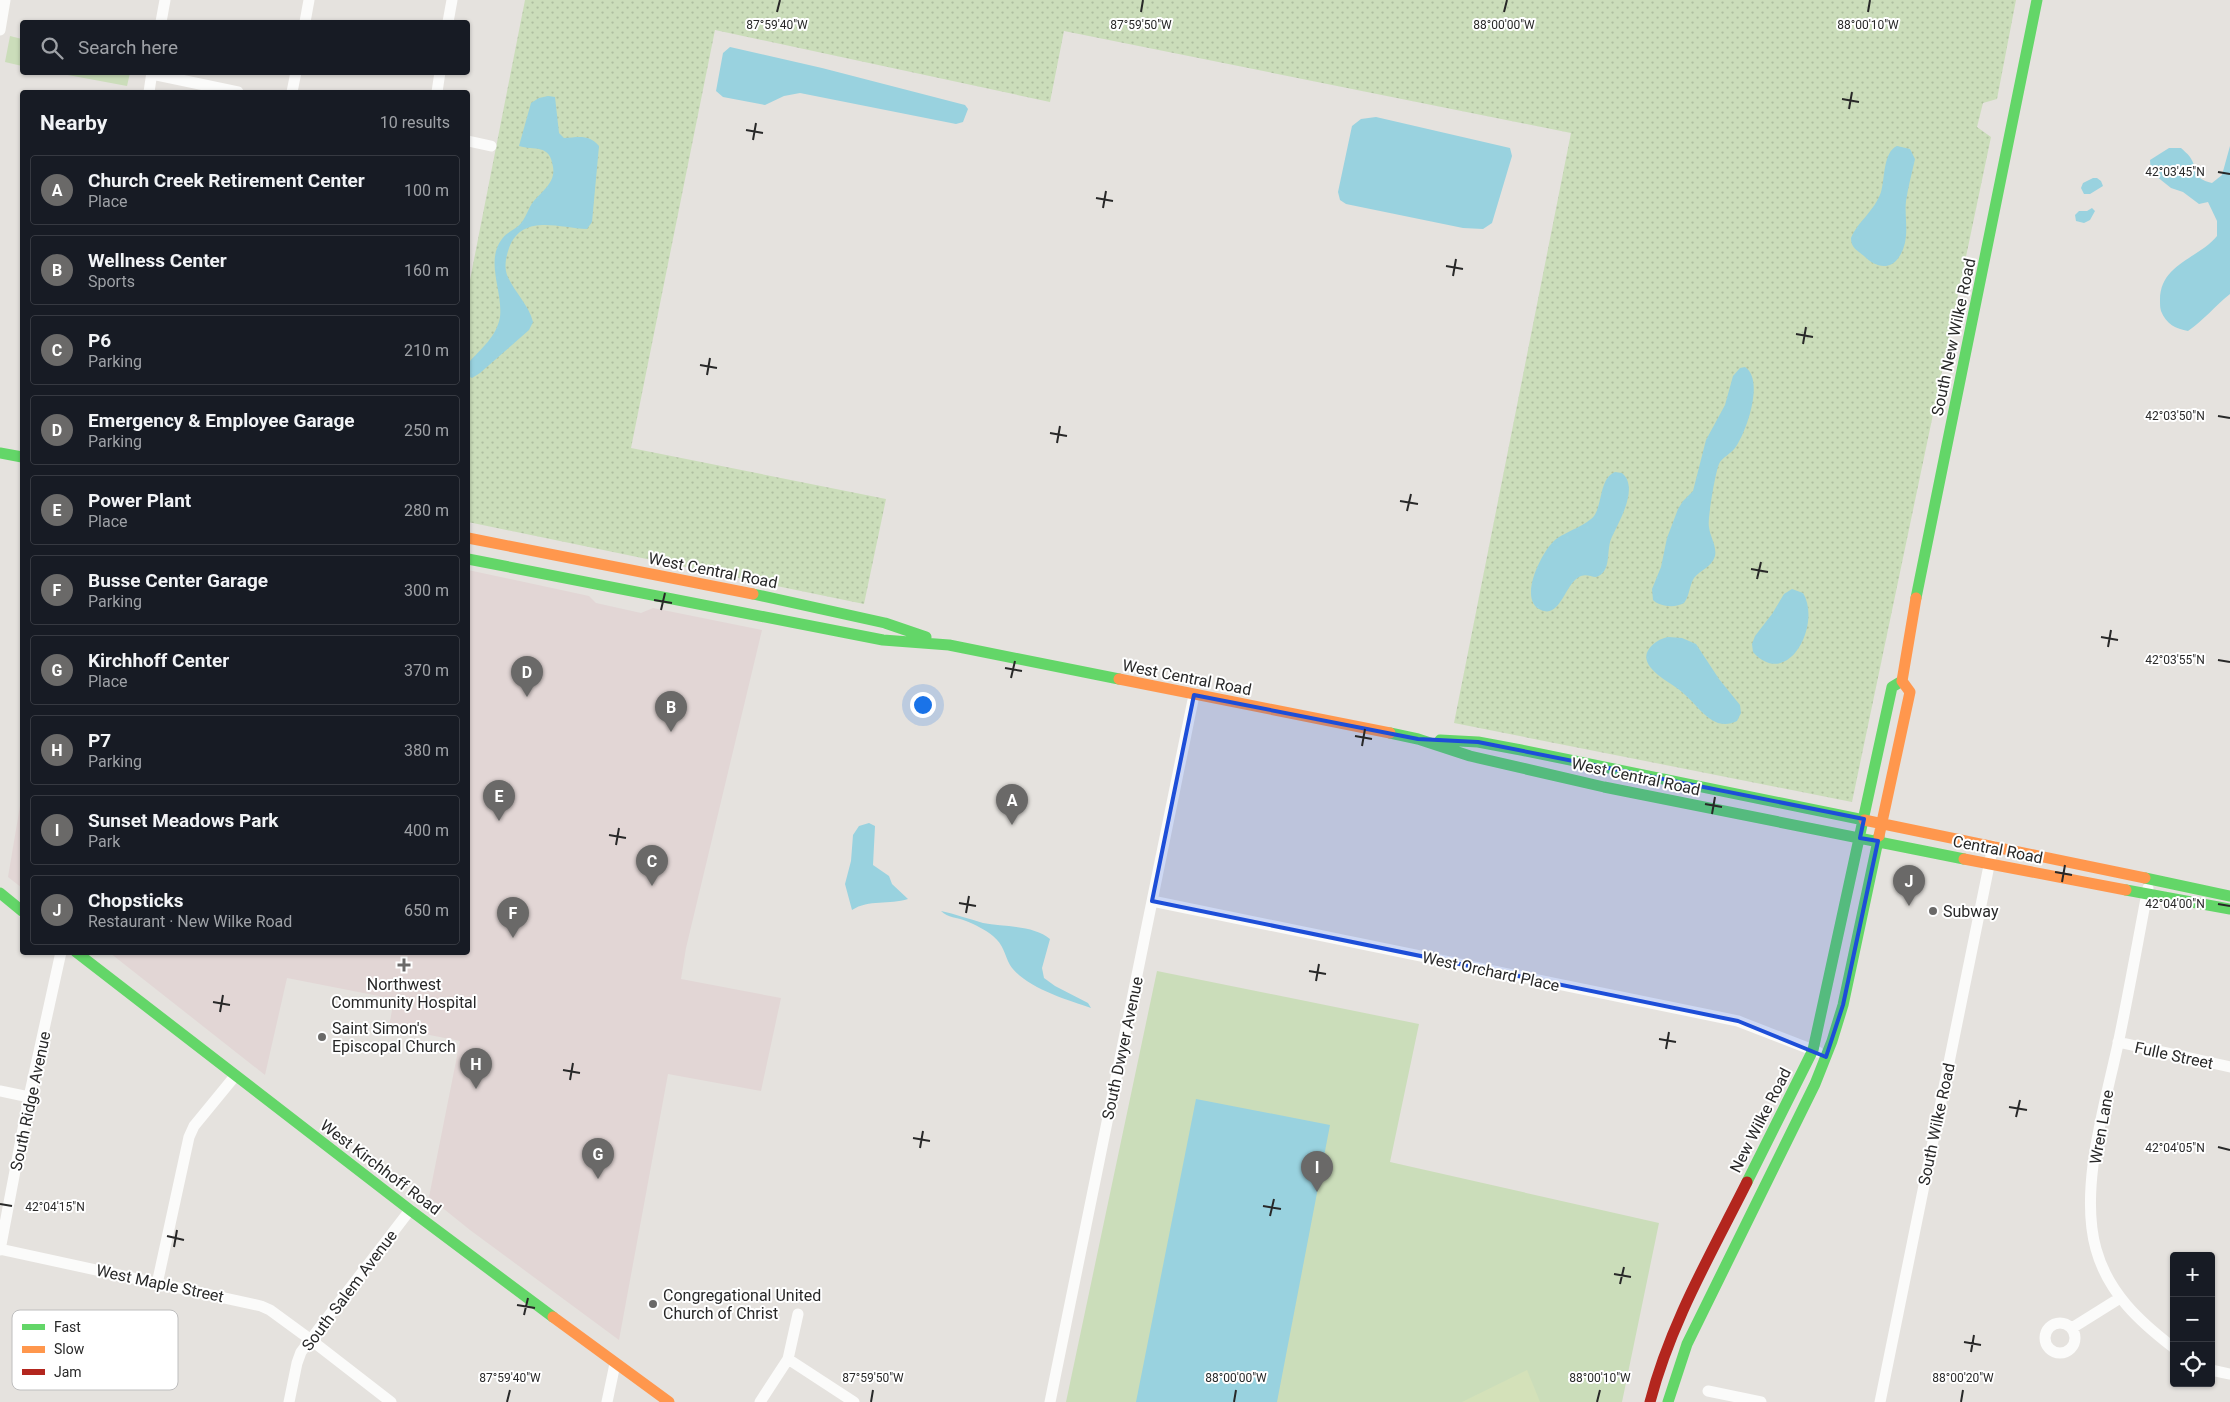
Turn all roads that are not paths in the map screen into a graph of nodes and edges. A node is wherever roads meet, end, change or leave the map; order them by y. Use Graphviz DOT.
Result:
graph roads {
  1 [pos="5,0"];
  2 [pos="165,0"];
  3 [pos="309,0"];
  4 [pos="452,0"];
  5 [pos="2038,0"];
  6 [pos="161,20"];
  7 [pos="305,20"];
  8 [pos="448,20"];
  9 [pos="0,30"];
  10 [pos="152,75"];
  11 [pos="161,75"];
  12 [pos="295,75"];
  13 [pos="440,75"];
  14 [pos="149,90"];
  15 [pos="229,90"];
  16 [pos="292,90"];
  17 [pos="437,90"];
  18 [pos="470,141"];
  19 [pos="491,146"];
  20 [pos="0,453"];
  21 [pos="20,457"];
  22 [pos="470,538"];
  23 [pos="470,559"];
  24 [pos="949,645"];
  25 [pos="1902,681"];
  26 [pos="1194,695"];
  27 [pos="1418,738"];
  28 [pos="1864,819"];
  29 [pos="1881,823"];
  30 [pos="1860,838"];
  31 [pos="1878,841"];
  32 [pos="1993,846"];
  33 [pos="1990,864"];
  34 [pos="2150,879"];
  35 [pos="0,893"];
  36 [pos="2147,894"];
  37 [pos="2230,896"];
  38 [pos="1152,901"];
  39 [pos="20,909"];
  40 [pos="2230,910"];
  41 [pos="60,955"];
  42 [pos="80,955"];
  43 [pos="2118,1042"];
  44 [pos="1813,1050"];
  45 [pos="1826,1057"];
  46 [pos="2230,1067"];
  47 [pos="235,1076"];
  48 [pos="0,1091"];
  49 [pos="29,1097"];
  50 [pos="410,1210"];
  51 [pos="0,1249"];
  52 [pos="158,1284"];
  53 [pos="2120,1298"];
  54 [pos="798,1314"];
  55 [pos="2072,1328"];
  56 [pos="311,1340"];
  57 [pos="2170,1345"];
  58 [pos="788,1359"];
  59 [pos="615,1364"];
  60 [pos="2215,1371"];
  61 [pos="2230,1374"];
  62 [pos="1708,1391"];
  63 [pos="289,1402"];
  64 [pos="391,1402"];
  65 [pos="607,1402"];
  66 [pos="670,1402"];
  67 [pos="760,1402"];
  68 [pos="854,1402"];
  69 [pos="1050,1402"];
  70 [pos="1650,1402"];
  71 [pos="1668,1402"];
  72 [pos="1761,1402"];
  73 [pos="1880,1402"];
  1 -- 9 [label="street"];
  2 -- 6 [label="street"];
  3 -- 7 [label="street"];
  4 -- 8 [label="street"];
  5 -- 25 [label="main road, South New Wilke Road"];
  10 -- 14 [label="street"];
  11 -- 15 [label="street"];
  12 -- 16 [label="street"];
  13 -- 17 [label="street"];
  18 -- 19 [label="street"];
  20 -- 21 [label="main road"];
  22 -- 24 [label="main road, West Central Road"];
  23 -- 24 [label="main road, West Central Road"];
  24 -- 26 [label="main road, West Central Road"];
  25 -- 28 [label="main road, South New Wilke Road"];
  25 -- 29 [label="main road, South New Wilke Road"];
  26 -- 27 [label="main road, West Central Road"];
  26 -- 38 [label="street, South Dwyer Avenue"];
  27 -- 28 [label="main road, West Central Road"];
  27 -- 30 [label="main road, West Central Road"];
  28 -- 29 [label="main road, West Central Road"];
  28 -- 30 [label="main road, South New Wilke Road"];
  29 -- 31 [label="main road, South New Wilke Road"];
  29 -- 32 [label="main road, Central Road"];
  30 -- 31 [label="main road, West Central Road"];
  30 -- 44 [label="main road, New Wilke Road"];
  31 -- 33 [label="main road, Central Road"];
  31 -- 45 [label="main road, New Wilke Road"];
  32 -- 33 [label="street, South Wilke Road"];
  32 -- 34 [label="main road, Central Road"];
  33 -- 36 [label="main road, Central Road"];
  33 -- 73 [label="street, South Wilke Road"];
  34 -- 36 [label="street, Wren Lane"];
  34 -- 37 [label="main road, Central Road"];
  35 -- 39 [label="main road"];
  36 -- 40 [label="main road, Central Road"];
  36 -- 43 [label="street, Wren Lane"];
  38 -- 44 [label="street, West Orchard Place"];
  38 -- 69 [label="street, South Dwyer Avenue"];
  41 -- 49 [label="street, South Ridge Avenue"];
  42 -- 47 [label="main road, West Kirchhoff Road"];
  43 -- 46 [label="street, Fulle Street"];
  43 -- 53 [label="street, Wren Lane"];
  44 -- 45 [label="street, West Orchard Place"];
  44 -- 70 [label="main road, New Wilke Road"];
  45 -- 71 [label="main road, New Wilke Road"];
  47 -- 50 [label="main road, West Kirchhoff Road"];
  47 -- 52 [label="street"];
  48 -- 49 [label="street"];
  49 -- 51 [label="street, South Ridge Avenue"];
  50 -- 56 [label="street, South Salem Avenue"];
  50 -- 59 [label="main road, West Kirchhoff Road"];
  51 -- 52 [label="street, West Maple Street"];
  52 -- 56 [label="street, West Maple Street"];
  53 -- 55 [label="street"];
  53 -- 57 [label="street, Wren Lane"];
  54 -- 58 [label="street"];
  56 -- 63 [label="street, South Salem Avenue"];
  56 -- 64 [label="street, West Maple Street"];
  58 -- 67 [label="street"];
  58 -- 68 [label="street"];
  59 -- 65 [label="street"];
  59 -- 66 [label="main road, West Kirchhoff Road"];
  60 -- 61 [label="street"];
  62 -- 72 [label="street"];
}
